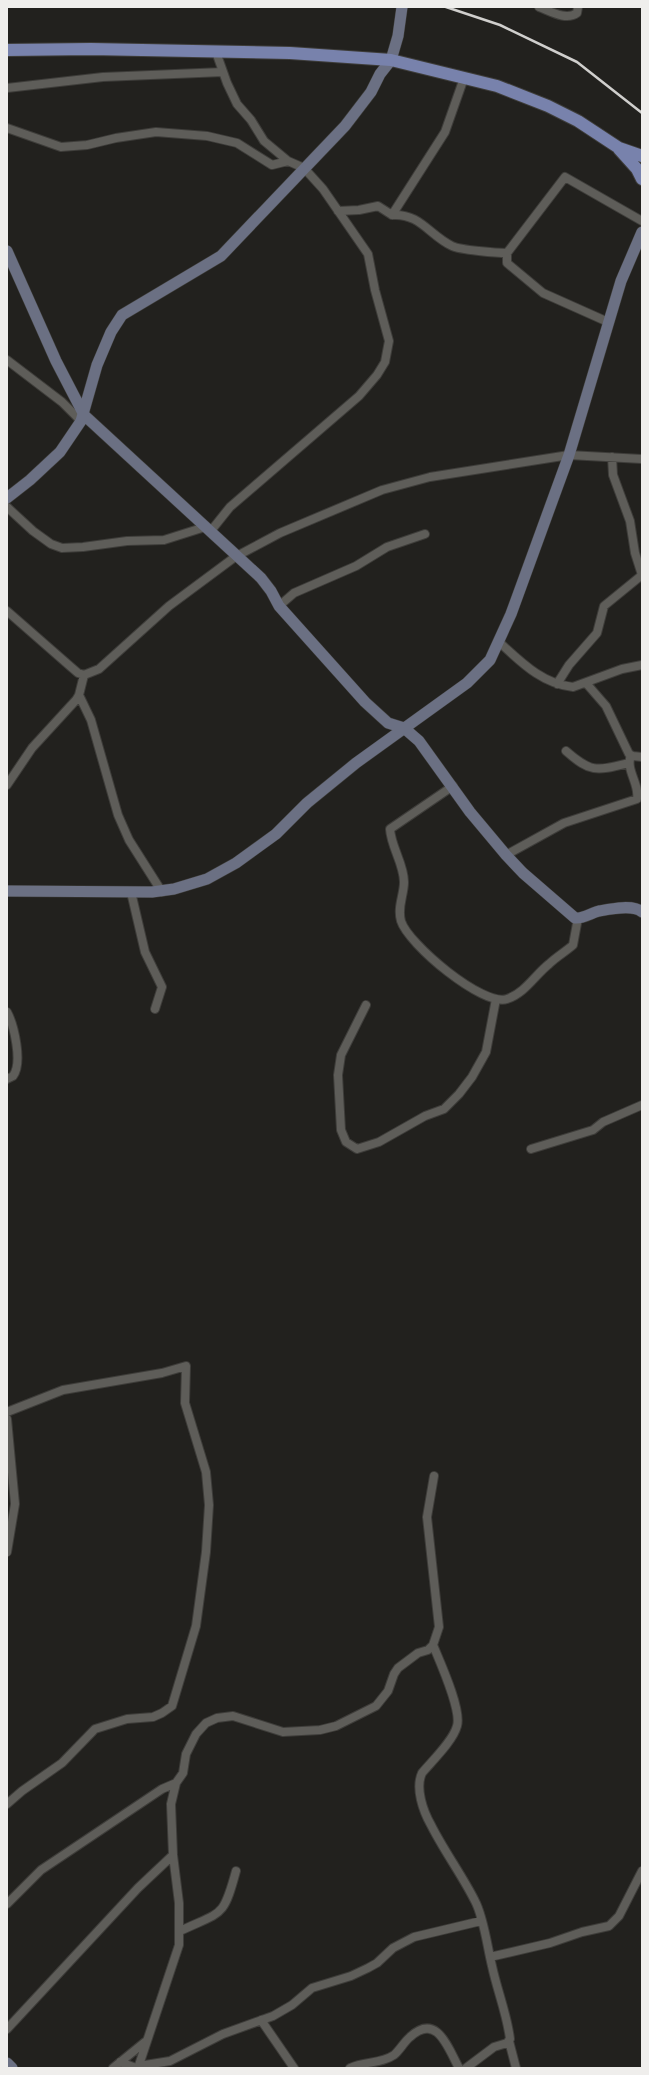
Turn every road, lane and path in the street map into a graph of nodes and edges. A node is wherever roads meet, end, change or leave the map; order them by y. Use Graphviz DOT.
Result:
graph roads {
  1 [pos="402,7"];
  2 [pos="539,7"];
  3 [pos="578,7"];
  4 [pos="7,50"];
  5 [pos="216,52"];
  6 [pos="391,60"];
  7 [pos="223,72"];
  8 [pos="464,78"];
  9 [pos="7,88"];
  10 [pos="7,128"];
  11 [pos="619,148"];
  12 [pos="642,156"];
  13 [pos="288,161"];
  14 [pos="304,168"];
  15 [pos="642,179"];
  16 [pos="338,211"];
  17 [pos="392,215"];
  18 [pos="642,221"];
  19 [pos="642,232"];
  20 [pos="7,251"];
  21 [pos="508,253"];
  22 [pos="608,322"];
  23 [pos="7,360"];
  24 [pos="82,418"];
  25 [pos="569,455"];
  26 [pos="612,457"];
  27 [pos="642,459"];
  28 [pos="7,498"];
  29 [pos="7,507"];
  30 [pos="207,529"];
  31 [pos="425,534"];
  32 [pos="235,557"];
  33 [pos="279,606"];
  34 [pos="7,611"];
  35 [pos="499,642"];
  36 [pos="642,665"];
  37 [pos="84,675"];
  38 [pos="586,683"];
  39 [pos="557,684"];
  40 [pos="80,695"];
  41 [pos="404,728"];
  42 [pos="566,751"];
  43 [pos="642,757"];
  44 [pos="630,759"];
  45 [pos="7,785"];
  46 [pos="453,786"];
  47 [pos="640,800"];
  48 [pos="506,855"];
  49 [pos="7,891"];
  50 [pos="131,892"];
  51 [pos="162,892"];
  52 [pos="641,908"];
  53 [pos="578,918"];
  54 [pos="496,999"];
  55 [pos="366,1005"];
  56 [pos="155,1009"];
  57 [pos="7,1012"];
  58 [pos="7,1079"];
  59 [pos="642,1105"];
  60 [pos="531,1149"];
  61 [pos="7,1412"];
  62 [pos="7,1419"];
  63 [pos="434,1476"];
  64 [pos="7,1552"];
  65 [pos="433,1645"];
  66 [pos="176,1783"];
  67 [pos="7,1804"];
  68 [pos="173,1854"];
  69 [pos="236,1871"];
  70 [pos="642,1871"];
  71 [pos="7,1904"];
  72 [pos="481,1921"];
  73 [pos="193,1924"];
  74 [pos="180,1931"];
  75 [pos="179,1945"];
  76 [pos="490,1956"];
  77 [pos="261,2020"];
  78 [pos="7,2029"];
  79 [pos="509,2041"];
  80 [pos="146,2042"];
  81 [pos="120,2062"];
  82 [pos="7,2063"];
  83 [pos="138,2067"];
  84 [pos="12,2068"];
  85 [pos="113,2068"];
  86 [pos="294,2068"];
  87 [pos="351,2068"];
  88 [pos="459,2068"];
  89 [pos="466,2068"];
  90 [pos="516,2068"];
  1 -- 6 [label="street"];
  2 -- 3 [label="street"];
  4 -- 5 [label="main road"];
  5 -- 6 [label="main road"];
  5 -- 7 [label="street"];
  6 -- 8 [label="main road"];
  6 -- 14 [label="street"];
  7 -- 9 [label="street"];
  7 -- 13 [label="street"];
  8 -- 11 [label="main road"];
  8 -- 17 [label="street"];
  10 -- 13 [label="street"];
  11 -- 12 [label="main road"];
  11 -- 15 [label="main road"];
  13 -- 14 [label="street"];
  14 -- 16 [label="street"];
  14 -- 24 [label="street"];
  16 -- 17 [label="street"];
  16 -- 30 [label="street"];
  17 -- 21 [label="street"];
  18 -- 21 [label="street"];
  19 -- 22 [label="street"];
  20 -- 24 [label="street"];
  21 -- 22 [label="street"];
  22 -- 25 [label="street"];
  23 -- 24 [label="street"];
  24 -- 28 [label="street"];
  24 -- 30 [label="street"];
  25 -- 26 [label="street"];
  25 -- 32 [label="street"];
  25 -- 35 [label="street"];
  26 -- 27 [label="street"];
  26 -- 39 [label="street"];
  29 -- 30 [label="street"];
  30 -- 32 [label="street"];
  31 -- 33 [label="street"];
  32 -- 33 [label="street"];
  32 -- 37 [label="street"];
  33 -- 41 [label="street"];
  34 -- 37 [label="street"];
  35 -- 39 [label="street"];
  35 -- 41 [label="street"];
  36 -- 38 [label="street"];
  37 -- 40 [label="street"];
  38 -- 39 [label="street"];
  38 -- 44 [label="street"];
  40 -- 45 [label="street"];
  40 -- 51 [label="street"];
  41 -- 46 [label="street"];
  41 -- 51 [label="street"];
  42 -- 44 [label="street"];
  43 -- 44 [label="street"];
  44 -- 47 [label="street"];
  46 -- 48 [label="street"];
  46 -- 54 [label="street"];
  47 -- 48 [label="street"];
  48 -- 53 [label="street"];
  49 -- 50 [label="street"];
  50 -- 51 [label="street"];
  50 -- 56 [label="street"];
  52 -- 53 [label="street"];
  53 -- 54 [label="street"];
  54 -- 55 [label="street"];
  57 -- 58 [label="street"];
  59 -- 60 [label="street"];
  61 -- 67 [label="street"];
  62 -- 64 [label="street"];
  63 -- 65 [label="street"];
  65 -- 66 [label="street"];
  65 -- 72 [label="street"];
  66 -- 68 [label="street"];
  66 -- 71 [label="street"];
  68 -- 74 [label="street"];
  68 -- 78 [label="street"];
  69 -- 73 [label="street"];
  70 -- 76 [label="street"];
  72 -- 76 [label="street"];
  72 -- 77 [label="street"];
  73 -- 74 [label="street"];
  73 -- 75 [label="street"];
  74 -- 75 [label="street"];
  75 -- 80 [label="street"];
  76 -- 79 [label="street"];
  77 -- 83 [label="street"];
  77 -- 86 [label="street"];
  79 -- 89 [label="street"];
  79 -- 90 [label="street"];
  80 -- 81 [label="street"];
  80 -- 83 [label="street"];
  81 -- 83 [label="street"];
  81 -- 85 [label="street"];
  82 -- 84 [label="street"];
  87 -- 88 [label="street"];
}
